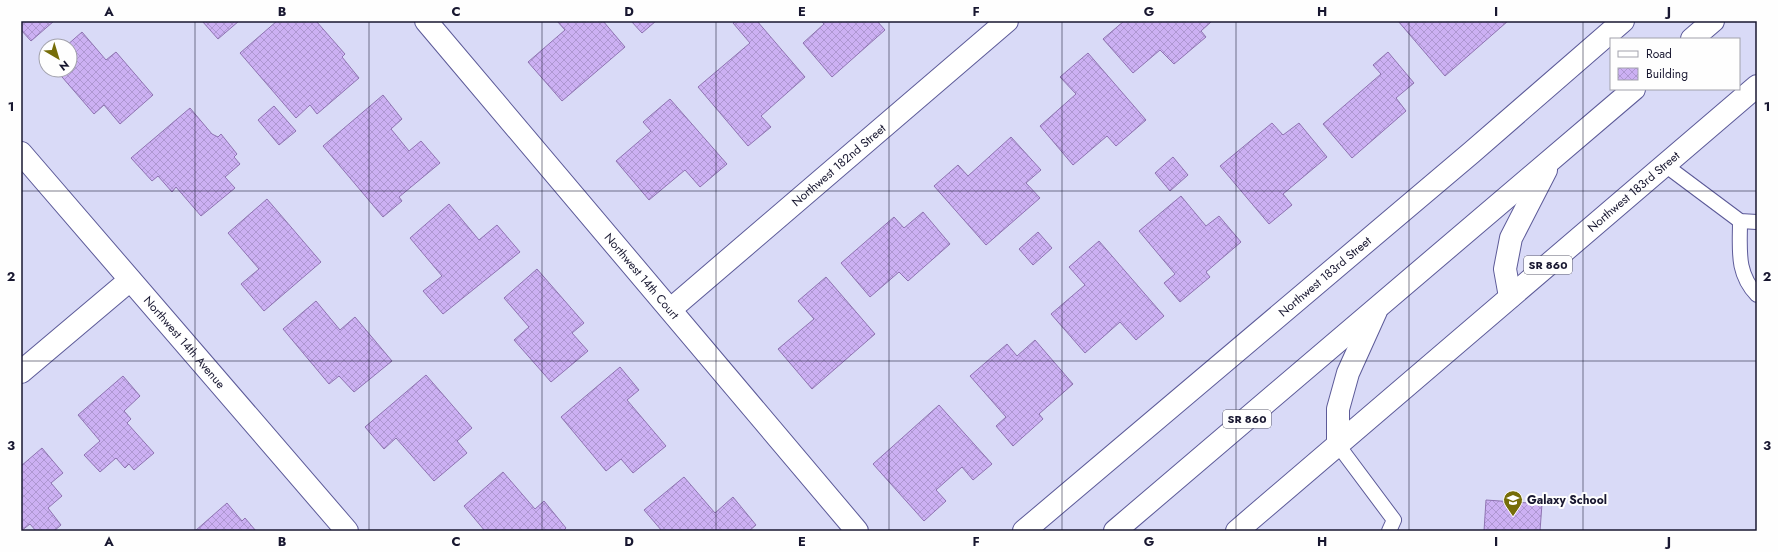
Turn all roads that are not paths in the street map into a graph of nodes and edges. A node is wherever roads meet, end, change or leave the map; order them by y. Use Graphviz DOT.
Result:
graph roads {
  1 [pos="426,21"];
  2 [pos="1007,21"];
  3 [pos="1623,21"];
  4 [pos="1713,21"];
  5 [pos="1693,38"];
  6 [pos="1757,86"];
  7 [pos="1633,90"];
  8 [pos="21,154"];
  9 [pos="1551,160"];
  10 [pos="1665,165"];
  11 [pos="1740,221"];
  12 [pos="1757,222"];
  13 [pos="130,280"];
  14 [pos="1757,296"];
  15 [pos="1510,297"];
  16 [pos="1379,306"];
  17 [pos="671,310"];
  18 [pos="21,372"];
  19 [pos="1338,445"];
  20 [pos="347,531"];
  21 [pos="857,531"];
  22 [pos="1024,531"];
  23 [pos="1115,531"];
  24 [pos="1237,531"];
  25 [pos="1389,531"];
  1 -- 17 [label="street, Northwest 14th Court"];
  2 -- 17 [label="street, Northwest 182nd Street"];
  3 -- 22 [label="street, Northwest 183rd Street"];
  4 -- 5 [label="street"];
  6 -- 10 [label="street, Northwest 183rd Street / SR 860"];
  7 -- 9 [label="street, SR 860"];
  8 -- 13 [label="street, Northwest 14th Avenue"];
  9 -- 15 [label="street"];
  9 -- 16 [label="street, SR 860"];
  10 -- 11 [label="lane"];
  10 -- 15 [label="street, Northwest 183rd Street / SR 860"];
  11 -- 12 [label="lane"];
  11 -- 14 [label="lane"];
  13 -- 18 [label="street"];
  13 -- 20 [label="street, Northwest 14th Avenue"];
  15 -- 19 [label="street, Northwest 183rd Street / SR 860"];
  16 -- 19 [label="street"];
  16 -- 23 [label="street, SR 860"];
  17 -- 21 [label="street, Northwest 14th Court"];
  19 -- 24 [label="street, Northwest 183rd Street / SR 860"];
  19 -- 25 [label="lane"];
}
